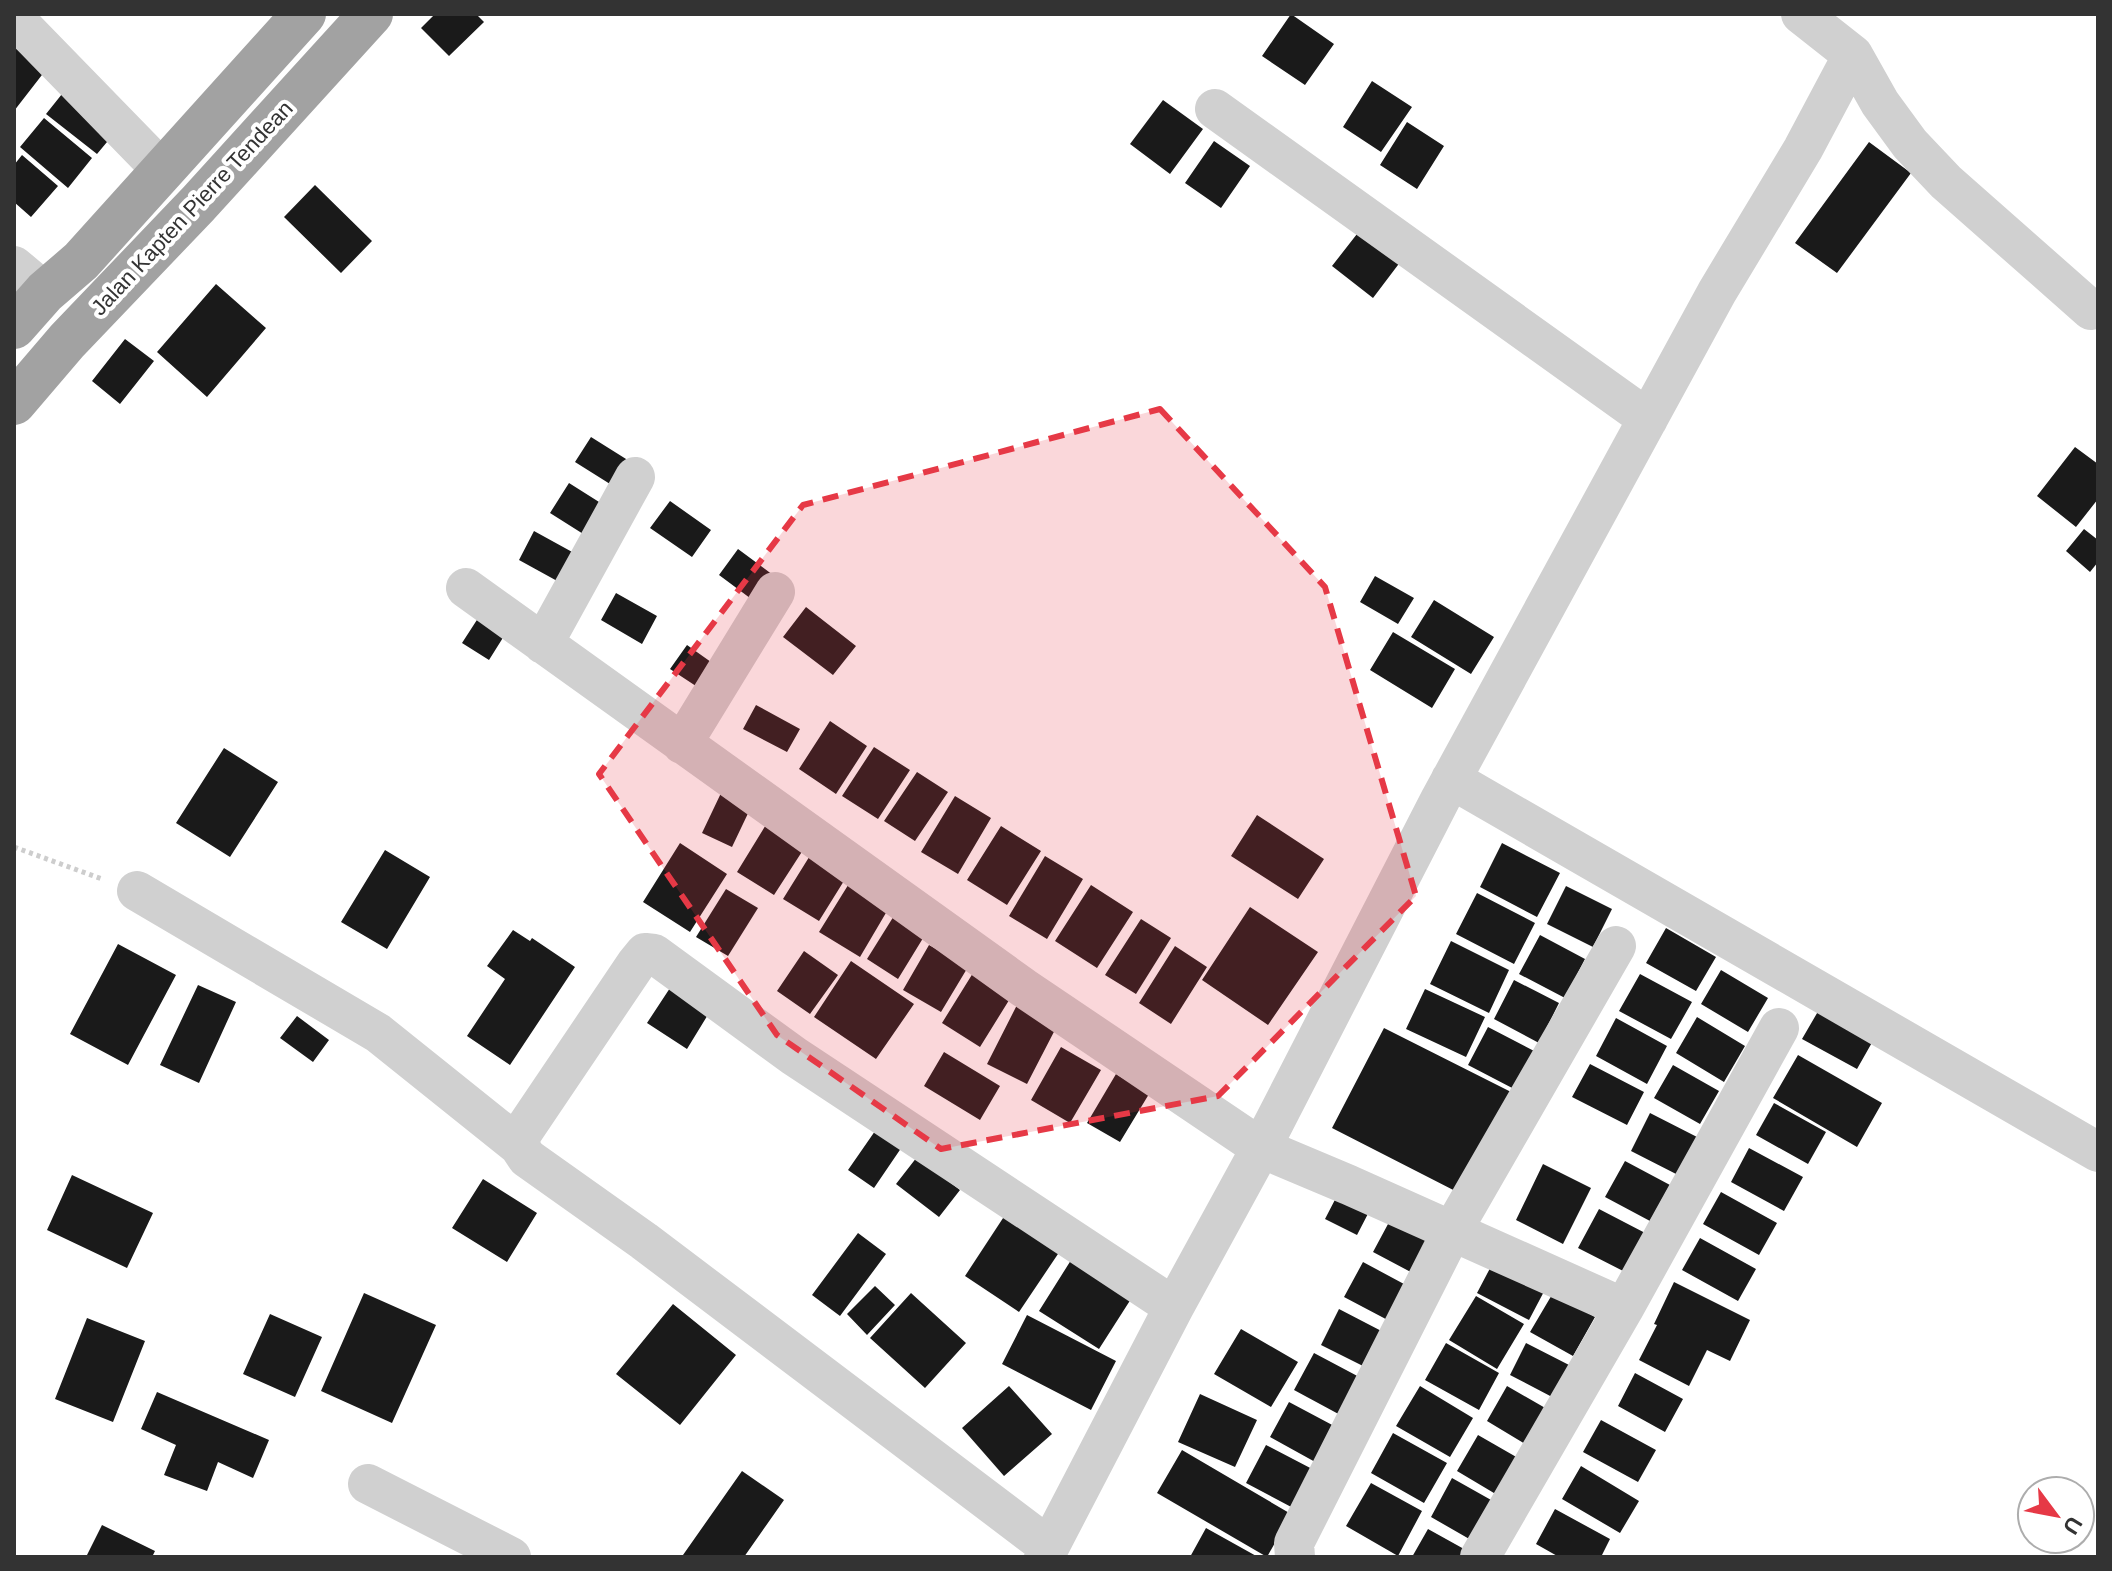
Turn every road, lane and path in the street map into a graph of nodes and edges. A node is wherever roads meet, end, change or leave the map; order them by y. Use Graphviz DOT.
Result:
graph roads {
  1 [pos="304,14"];
  2 [pos="371,14"];
  3 [pos="1801,14"];
  4 [pos="14,18"];
  5 [pos="1853,55"];
  6 [pos="1215,109"];
  7 [pos="162,170"];
  8 [pos="29,279"];
  9 [pos="2091,310"];
  10 [pos="14,327"];
  11 [pos="14,403"];
  12 [pos="1648,419"];
  13 [pos="635,477"];
  14 [pos="466,588"];
  15 [pos="775,592"];
  16 [pos="543,644"];
  17 [pos="682,744"];
  18 [pos="1451,779"];
  19 [pos="14,847"];
  20 [pos="137,891"];
  21 [pos="1616,946"];
  22 [pos="1779,1028"];
  23 [pos="519,1146"];
  24 [pos="1261,1148"];
  25 [pos="2098,1152"];
  26 [pos="1452,1231"];
  27 [pos="1174,1307"];
  28 [pos="1624,1308"];
  29 [pos="368,1484"];
  30 [pos="1047,1552"];
  31 [pos="511,1557"];
  32 [pos="1295,1557"];
  33 [pos="1480,1557"];
  1 -- 7 [label="highway, Jalan Kapten Pierre Tendean"];
  2 -- 11 [label="highway, Jalan Kapten Pierre Tendean"];
  3 -- 5 [label="street"];
  4 -- 7 [label="street"];
  5 -- 9 [label="street"];
  5 -- 12 [label="street"];
  6 -- 12 [label="street"];
  7 -- 8 [label="highway, Jalan Kapten Pierre Tendean"];
  8 -- 10 [label="highway, Jalan Kapten Pierre Tendean"];
  12 -- 18 [label="street"];
  13 -- 16 [label="street"];
  14 -- 16 [label="street"];
  15 -- 17 [label="street"];
  16 -- 17 [label="street"];
  17 -- 24 [label="street"];
  18 -- 24 [label="street"];
  18 -- 25 [label="street"];
  19 -- 20 [label="path"];
  20 -- 23 [label="street"];
  21 -- 26 [label="street"];
  22 -- 28 [label="street"];
  23 -- 27 [label="street"];
  23 -- 30 [label="street"];
  24 -- 26 [label="street"];
  24 -- 27 [label="street"];
  26 -- 28 [label="street"];
  26 -- 32 [label="street"];
  27 -- 30 [label="street"];
  28 -- 33 [label="street"];
  29 -- 31 [label="street"];
}
